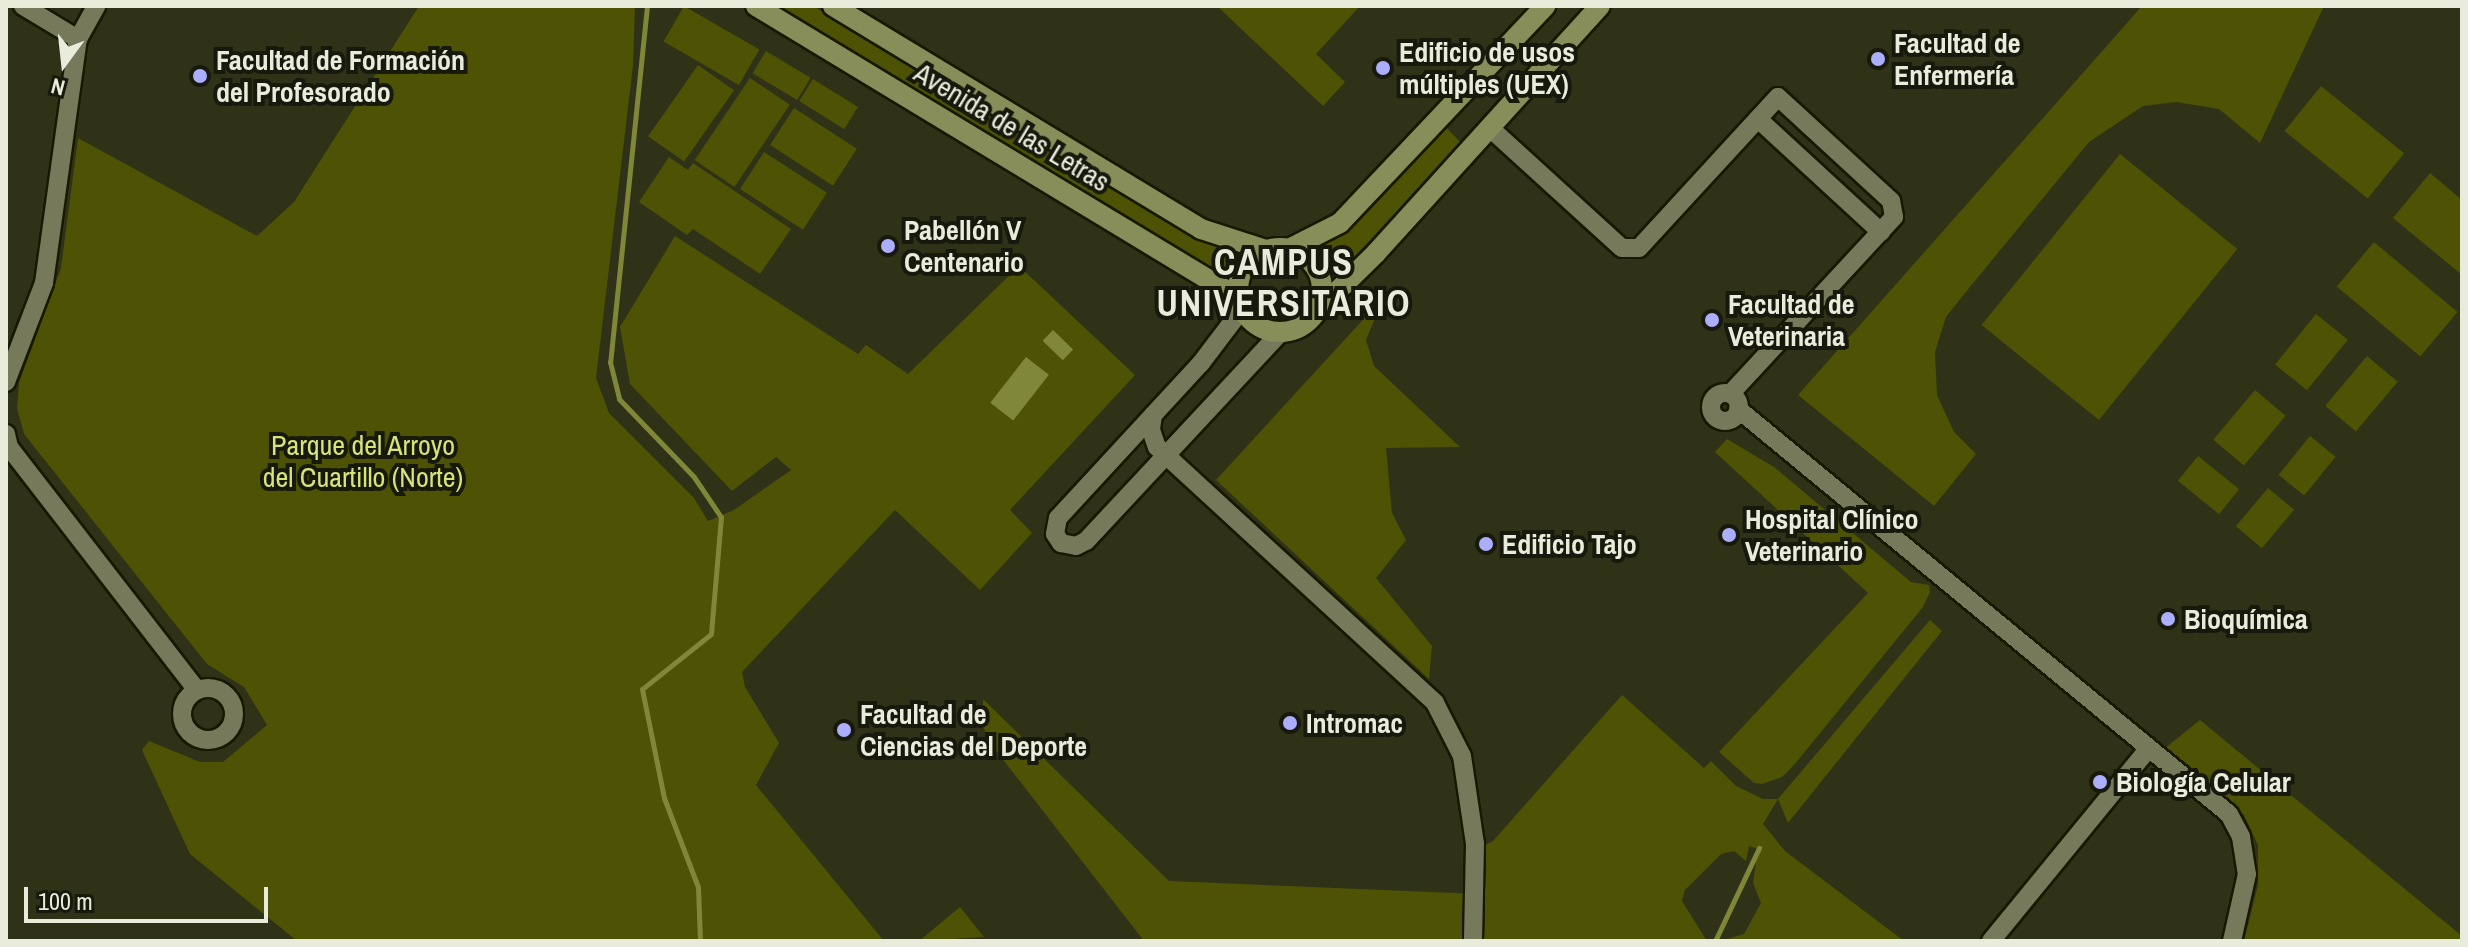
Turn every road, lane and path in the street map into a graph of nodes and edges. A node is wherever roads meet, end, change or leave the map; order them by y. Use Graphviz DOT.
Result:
graph roads {
  1 [pos="23,6"];
  2 [pos="96,6"];
  3 [pos="756,6"];
  4 [pos="833,6"];
  5 [pos="1545,6"];
  6 [pos="1600,6"];
  7 [pos="78,39"];
  8 [pos="1758,119"];
  9 [pos="1490,128"];
  10 [pos="1881,232"];
  11 [pos="1289,249"];
  12 [pos="1266,250"];
  13 [pos="1241,304"];
  14 [pos="1314,314"];
  15 [pos="1281,332"];
  16 [pos="6,382"];
  17 [pos="1153,415"];
  18 [pos="6,434"];
  19 [pos="1166,455"];
  20 [pos="197,690"];
  21 [pos="2149,748"];
  22 [pos="1473,941"];
  23 [pos="1991,941"];
  24 [pos="2232,941"];
  1 -- 7 [label="street"];
  2 -- 7 [label="street"];
  3 -- 13 [label="main road, Avenida de las Letras"];
  4 -- 12 [label="main road, Avenida de las Letras"];
  5 -- 11 [label="main road"];
  6 -- 9 [label="main road"];
  7 -- 16 [label="street"];
  8 -- 9 [label="street"];
  8 -- 10 [label="street"];
  8 -- 10 [label="street"];
  9 -- 14 [label="main road"];
  10 -- 21 [label="street"];
  11 -- 12 [label="main road"];
  11 -- 14 [label="main road"];
  12 -- 13 [label="main road"];
  13 -- 15 [label="main road"];
  13 -- 17 [label="street"];
  14 -- 15 [label="main road"];
  15 -- 19 [label="street"];
  17 -- 19 [label="street"];
  17 -- 19 [label="street"];
  18 -- 20 [label="street"];
  19 -- 22 [label="street"];
  21 -- 23 [label="street"];
  21 -- 24 [label="street"];
}
